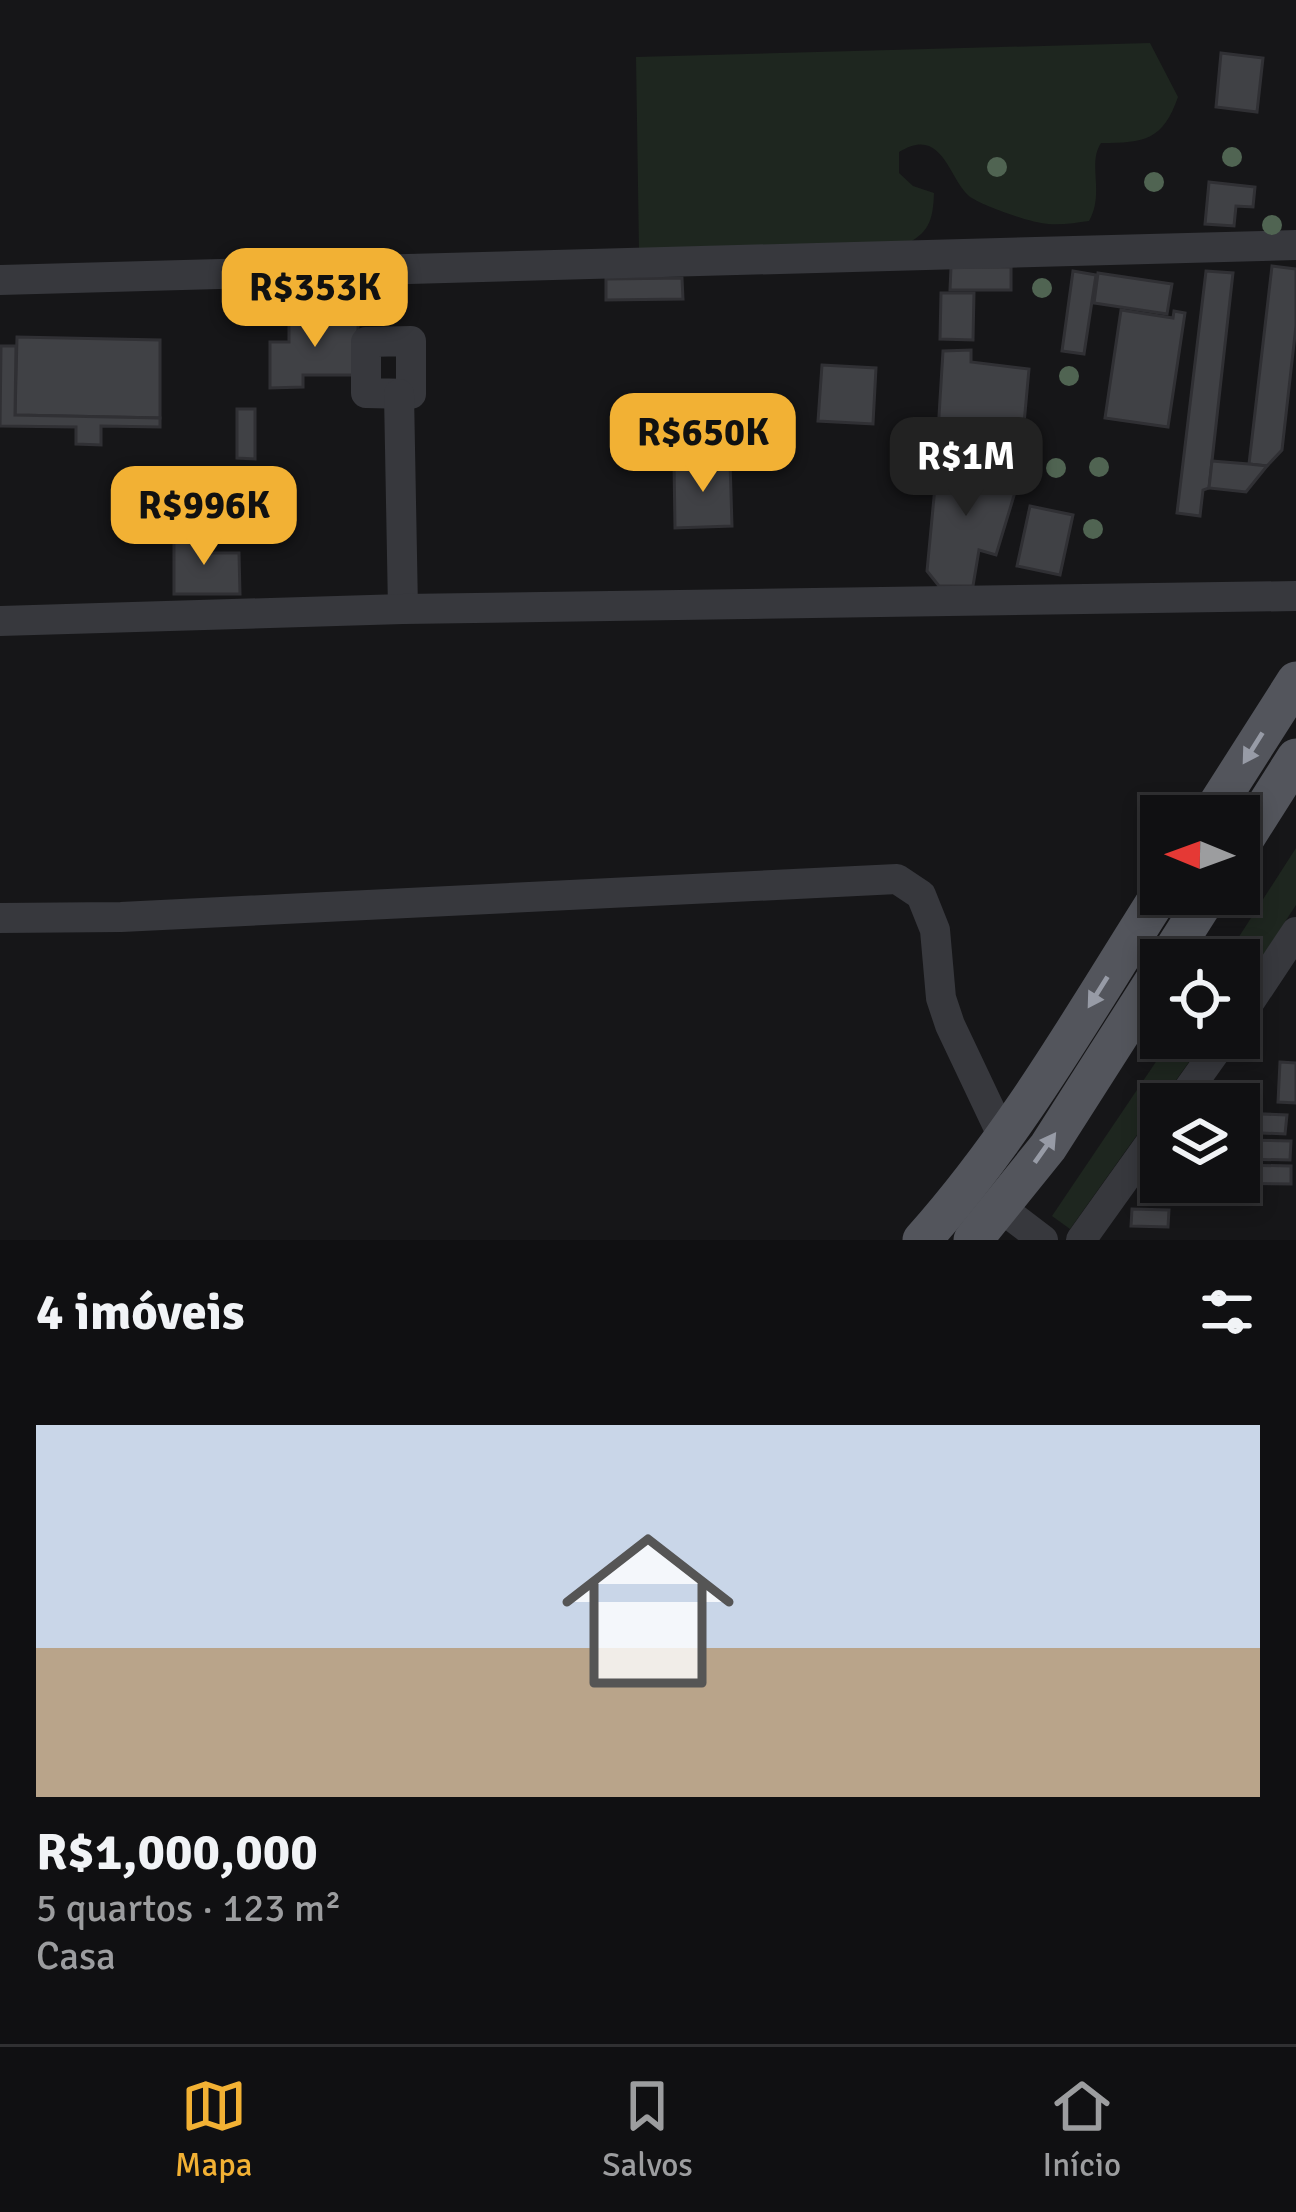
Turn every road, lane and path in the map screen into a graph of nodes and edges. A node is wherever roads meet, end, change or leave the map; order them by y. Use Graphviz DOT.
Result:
graph roads {
  1 [pos="1296,245"];
  2 [pos="0,280"];
  3 [pos="399,394"];
  4 [pos="1296,596"];
  5 [pos="403,609"];
  6 [pos="0,620"];
  7 [pos="1296,681"];
  8 [pos="1296,758"];
  9 [pos="1223,795"];
  10 [pos="1260,815"];
  11 [pos="1147,915"];
  12 [pos="0,918"];
  13 [pos="1296,932"];
  14 [pos="1262,986"];
  15 [pos="1296,987"];
  16 [pos="1260,989"];
  17 [pos="1140,1003"];
  18 [pos="1003,1137"];
  19 [pos="1140,1158"];
  20 [pos="1001,1208"];
  21 [pos="922,1240"];
  22 [pos="973,1240"];
  23 [pos="1043,1240"];
  24 [pos="1082,1240"];
  1 -- 2 [label="street"];
  3 -- 5 [label="street"];
  4 -- 5 [label="street"];
  5 -- 6 [label="street"];
  7 -- 9 [label="main road, one-way"];
  8 -- 10 [label="main road"];
  11 -- 18 [label="main road, one-way"];
  12 -- 18 [label="street"];
  13 -- 14 [label="street"];
  14 -- 15 [label="street"];
  14 -- 16 [label="street"];
  20 -- 17 [label="main road, one-way"];
  18 -- 21 [label="main road"];
  19 -- 24 [label="street"];
  20 -- 22 [label="main road"];
  20 -- 23 [label="street"];
}
